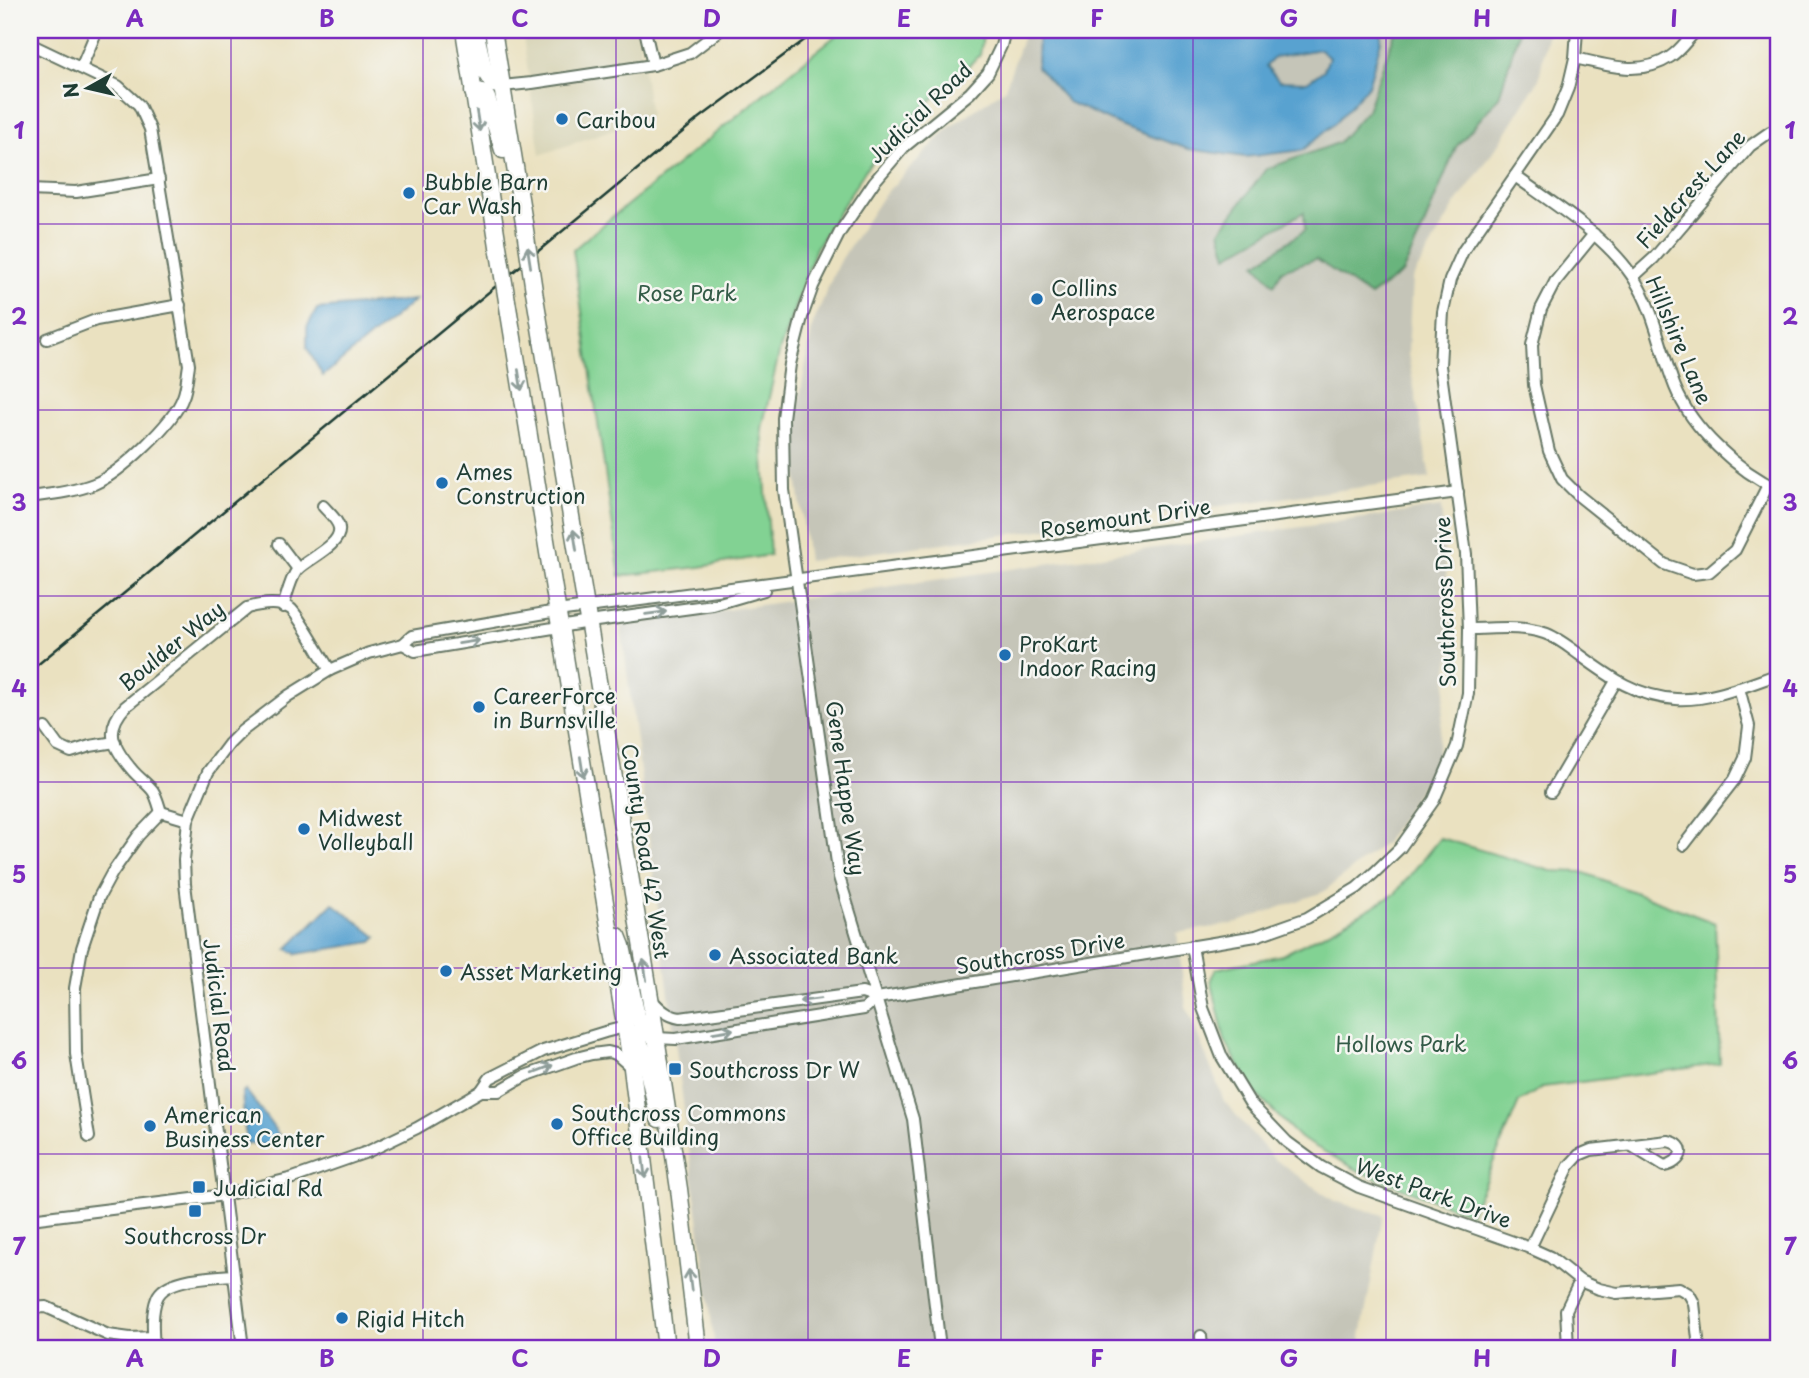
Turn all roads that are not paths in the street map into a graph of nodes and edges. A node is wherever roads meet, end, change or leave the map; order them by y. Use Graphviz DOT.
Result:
graph roads {
  1 [pos="97,30"];
  2 [pos="464,30"];
  3 [pos="475,30"];
  4 [pos="493,30"];
  5 [pos="645,30"];
  6 [pos="720,30"];
  7 [pos="1005,30"];
  8 [pos="1577,30"];
  9 [pos="1697,30"];
  10 [pos="30,44"];
  11 [pos="1575,58"];
  12 [pos="653,65"];
  13 [pos="81,68"];
  14 [pos="502,86"];
  15 [pos="474,92"];
  16 [pos="1779,132"];
  17 [pos="1516,176"];
  18 [pos="159,179"];
  19 [pos="30,190"];
  20 [pos="524,223"];
  21 [pos="1594,234"];
  22 [pos="1633,277"];
  23 [pos="180,305"];
  24 [pos="47,339"];
  25 [pos="1774,487"];
  26 [pos="1458,492"];
  27 [pos="30,497"];
  28 [pos="323,506"];
  29 [pos="279,544"];
  30 [pos="298,569"];
  31 [pos="797,581"];
  32 [pos="283,607"];
  33 [pos="587,615"];
  34 [pos="558,619"];
  35 [pos="1469,629"];
  36 [pos="330,670"];
  37 [pos="1779,674"];
  38 [pos="1616,681"];
  39 [pos="1739,688"];
  40 [pos="45,728"];
  41 [pos="114,742"];
  42 [pos="1551,792"];
  43 [pos="161,813"];
  44 [pos="188,820"];
  45 [pos="1684,845"];
  46 [pos="604,902"];
  47 [pos="1192,946"];
  48 [pos="650,997"];
  49 [pos="877,998"];
  50 [pos="625,1027"];
  51 [pos="656,1038"];
  52 [pos="632,1068"];
  53 [pos="481,1091"];
  54 [pos="89,1136"];
  55 [pos="1632,1146"];
  56 [pos="679,1189"];
  57 [pos="225,1195"];
  58 [pos="30,1219"];
  59 [pos="1530,1248"];
  60 [pos="233,1275"];
  61 [pos="1580,1280"];
  62 [pos="30,1308"];
  63 [pos="1200,1336"];
  64 [pos="154,1343"];
  65 [pos="243,1348"];
  66 [pos="666,1348"];
  67 [pos="698,1348"];
  68 [pos="940,1348"];
  69 [pos="1202,1348"];
  70 [pos="1568,1348"];
  71 [pos="1699,1348"];
  1 -- 13 [label="street"];
  2 -- 15 [label="highway"];
  3 -- 14 [label="highway"];
  4 -- 14 [label="highway, County Road 42 West"];
  5 -- 12 [label="street"];
  6 -- 12 [label="street"];
  7 -- 31 [label="street, Judicial Road"];
  8 -- 11 [label="street, Southcross Drive"];
  9 -- 11 [label="street"];
  10 -- 13 [label="street"];
  11 -- 17 [label="street, Southcross Drive"];
  12 -- 14 [label="street"];
  13 -- 18 [label="street"];
  14 -- 20 [label="highway, County Road 42 West"];
  15 -- 20 [label="highway"];
  15 -- 34 [label="highway, one-way, bridge"];
  16 -- 22 [label="street, Fieldcrest Lane"];
  17 -- 21 [label="street, Hillshire Lane"];
  17 -- 26 [label="street, Southcross Drive"];
  18 -- 19 [label="street"];
  18 -- 23 [label="street"];
  33 -- 20 [label="highway, County Road 42 West, one-way, bridge"];
  21 -- 22 [label="street, Hillshire Lane"];
  21 -- 25 [label="street"];
  22 -- 25 [label="street, Hillshire Lane"];
  23 -- 24 [label="street"];
  23 -- 27 [label="street"];
  26 -- 31 [label="street, Rosemount Drive"];
  26 -- 35 [label="street, Southcross Drive"];
  28 -- 30 [label="street"];
  29 -- 30 [label="street"];
  30 -- 32 [label="street"];
  31 -- 33 [label="street, Rosemount Drive"];
  31 -- 49 [label="street, Gene Happe Way"];
  32 -- 36 [label="street"];
  32 -- 41 [label="street, Boulder Way"];
  33 -- 34 [label="street, Judicial Road"];
  48 -- 33 [label="highway, County Road 42 West, one-way"];
  34 -- 36 [label="street, Judicial Road"];
  34 -- 46 [label="highway, one-way"];
  35 -- 38 [label="street"];
  35 -- 47 [label="street, Southcross Drive"];
  36 -- 44 [label="street, Judicial Road"];
  37 -- 39 [label="street"];
  38 -- 39 [label="street"];
  38 -- 42 [label="street"];
  39 -- 45 [label="street"];
  40 -- 41 [label="street"];
  41 -- 43 [label="street"];
  43 -- 44 [label="street"];
  43 -- 54 [label="street"];
  44 -- 57 [label="street, Judicial Road"];
  46 -- 50 [label="highway"];
  46 -- 51 [label="highway"];
  47 -- 49 [label="street, Southcross Drive"];
  47 -- 59 [label="street, West Park Drive"];
  49 -- 48 [label="street, Southcross Drive, one-way"];
  48 -- 51 [label="highway, County Road 42 West"];
  51 -- 49 [label="street, Southcross Drive, one-way"];
  49 -- 68 [label="street, Gene Happe Way"];
  50 -- 52 [label="highway"];
  50 -- 53 [label="street"];
  50 -- 56 [label="highway"];
  51 -- 56 [label="highway, County Road 42 West"];
  53 -- 52 [label="street, one-way"];
  52 -- 66 [label="highway, one-way"];
  53 -- 57 [label="street"];
  55 -- 59 [label="street"];
  67 -- 56 [label="highway, County Road 42 West, one-way"];
  57 -- 58 [label="street"];
  57 -- 60 [label="street, Judicial Road"];
  59 -- 61 [label="street, West Park Drive"];
  60 -- 64 [label="street"];
  60 -- 65 [label="street, Judicial Road"];
  61 -- 70 [label="street"];
  61 -- 71 [label="street, West Park Drive"];
  62 -- 64 [label="street"];
  63 -- 69 [label="street"];
}
